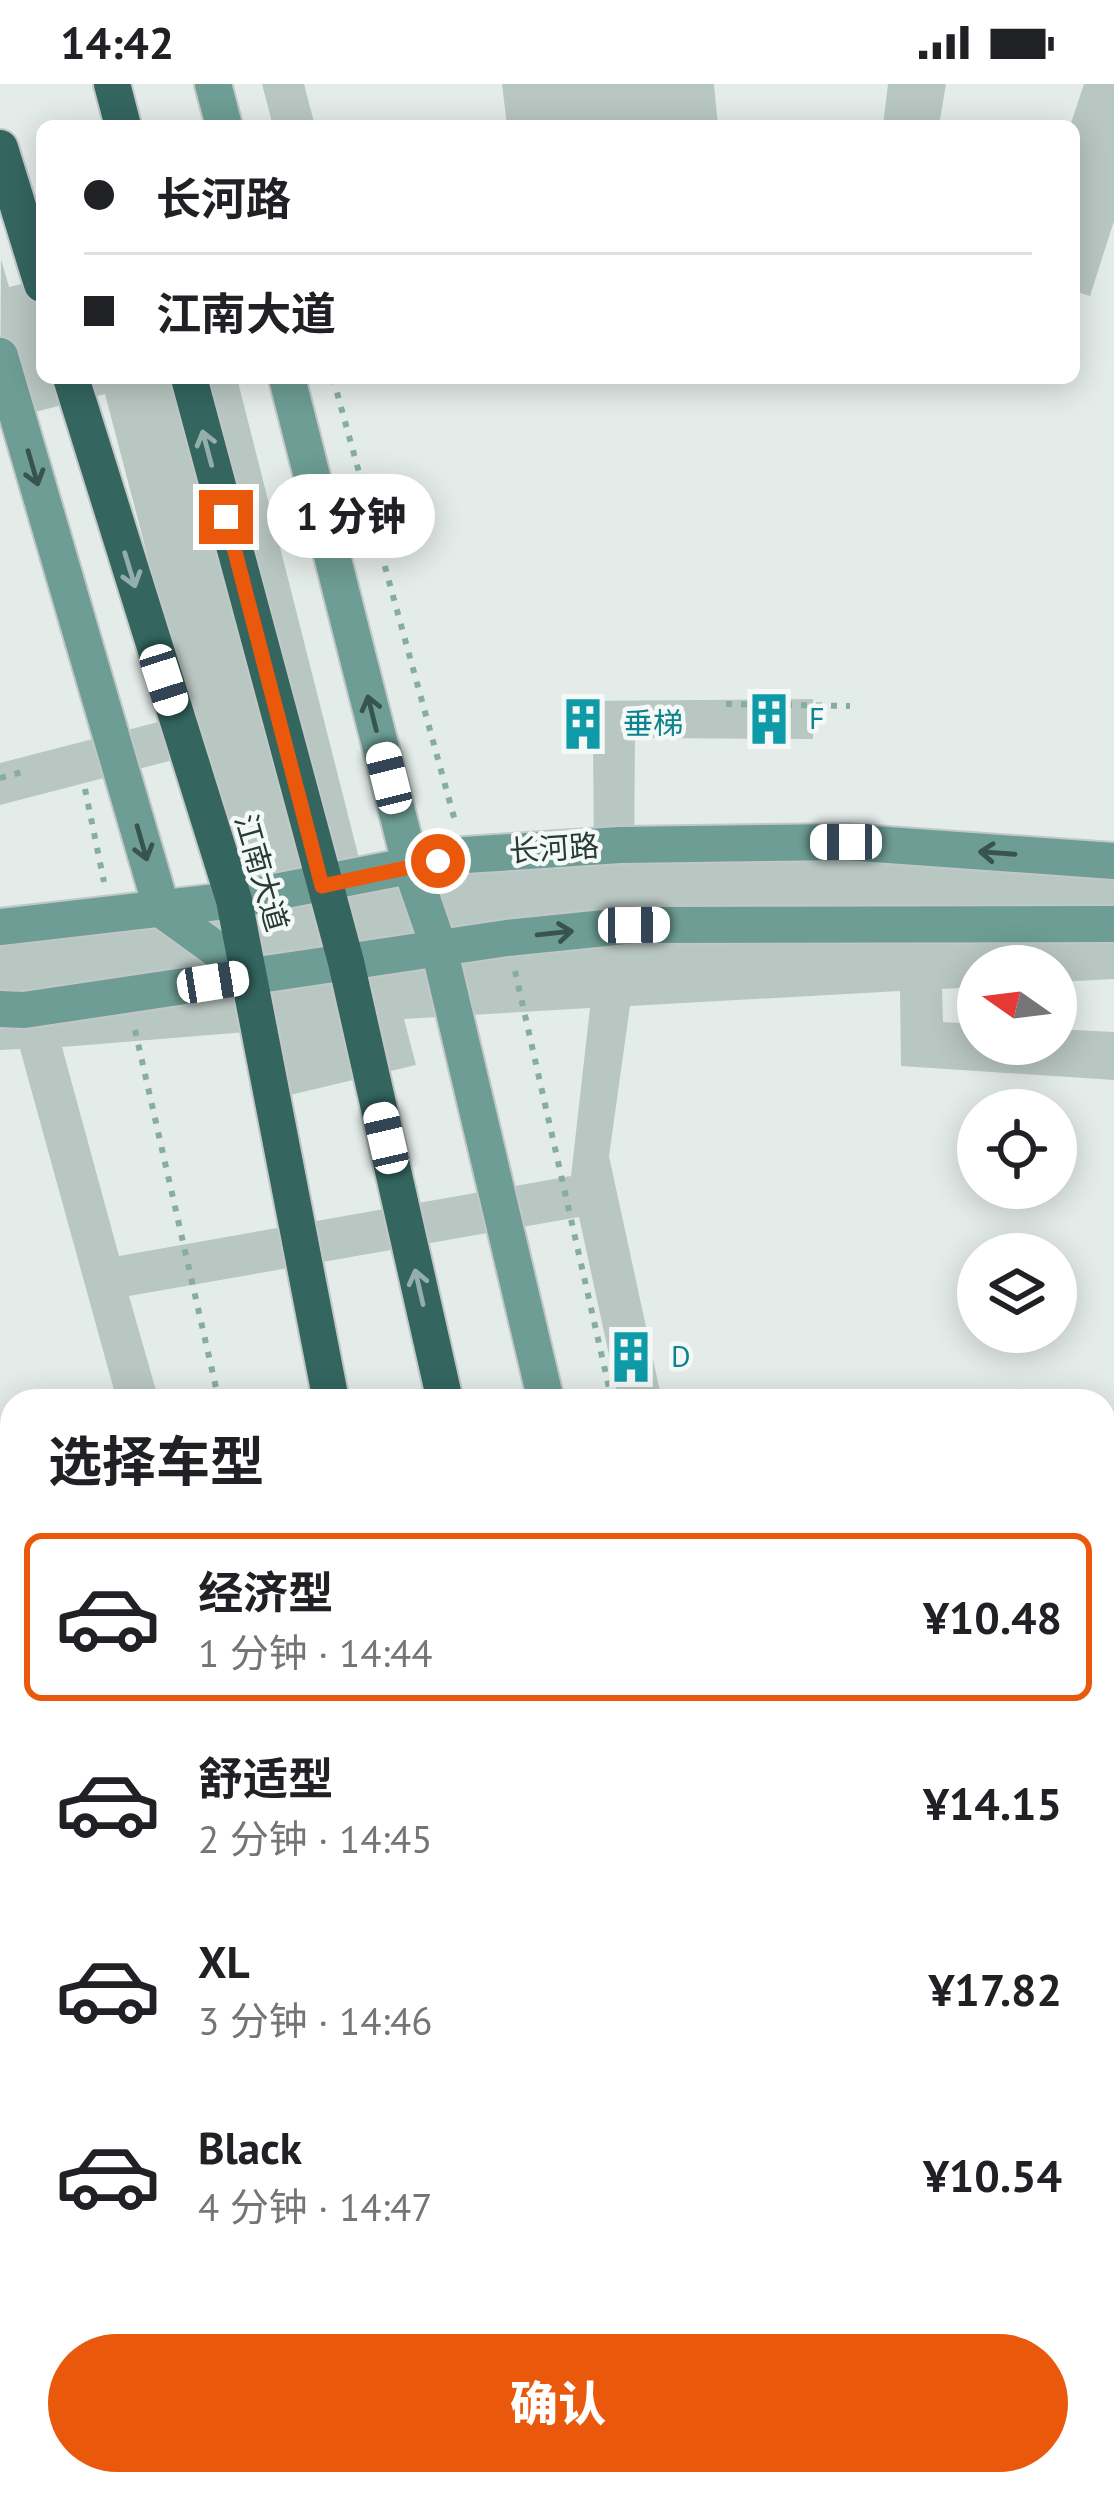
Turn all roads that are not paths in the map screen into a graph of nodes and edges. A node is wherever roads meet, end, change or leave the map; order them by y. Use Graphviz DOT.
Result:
graph roads {
  1 [pos="112,84"];
  2 [pos="213,84"];
  3 [pos="121,120"];
  4 [pos="222,120"];
  5 [pos="0,148"];
  6 [pos="6,191"];
  7 [pos="36,268"];
  8 [pos="0,356"];
  9 [pos="73,384"];
  10 [pos="191,384"];
  11 [pos="289,384"];
  12 [pos="1114,861"];
  13 [pos="411,867"];
  14 [pos="322,886"];
  15 [pos="235,900"];
  16 [pos="162,910"];
  17 [pos="1114,924"];
  18 [pos="0,927"];
  19 [pos="439,948"];
  20 [pos="346,962"];
  21 [pos="253,976"];
  22 [pos="0,1009"];
  23 [pos="329,1389"];
  24 [pos="442,1389"];
  25 [pos="543,1389"];
  1 -- 3 [label="highway"];
  2 -- 4 [label="main road"];
  5 -- 6 [label="highway"];
  6 -- 7 [label="highway"];
  8 -- 16 [label="main road, one-way"];
  9 -- 15 [label="highway, 江南大道, one-way"];
  14 -- 10 [label="highway, 江南大道, one-way"];
  13 -- 11 [label="main road, one-way"];
  12 -- 13 [label="main road, 长河路, one-way"];
  13 -- 14 [label="main road, 长河路"];
  13 -- 19 [label="main road"];
  14 -- 15 [label="main road, 长河路"];
  14 -- 20 [label="highway, 江南大道"];
  15 -- 16 [label="main road, 长河路"];
  15 -- 21 [label="highway, 江南大道"];
  16 -- 18 [label="main road, 长河路"];
  16 -- 21 [label="main road"];
  19 -- 17 [label="main road, one-way"];
  19 -- 20 [label="main road"];
  19 -- 25 [label="main road"];
  20 -- 21 [label="main road"];
  24 -- 20 [label="highway, 江南大道, one-way"];
  21 -- 22 [label="main road"];
  21 -- 23 [label="highway, 江南大道"];
}
